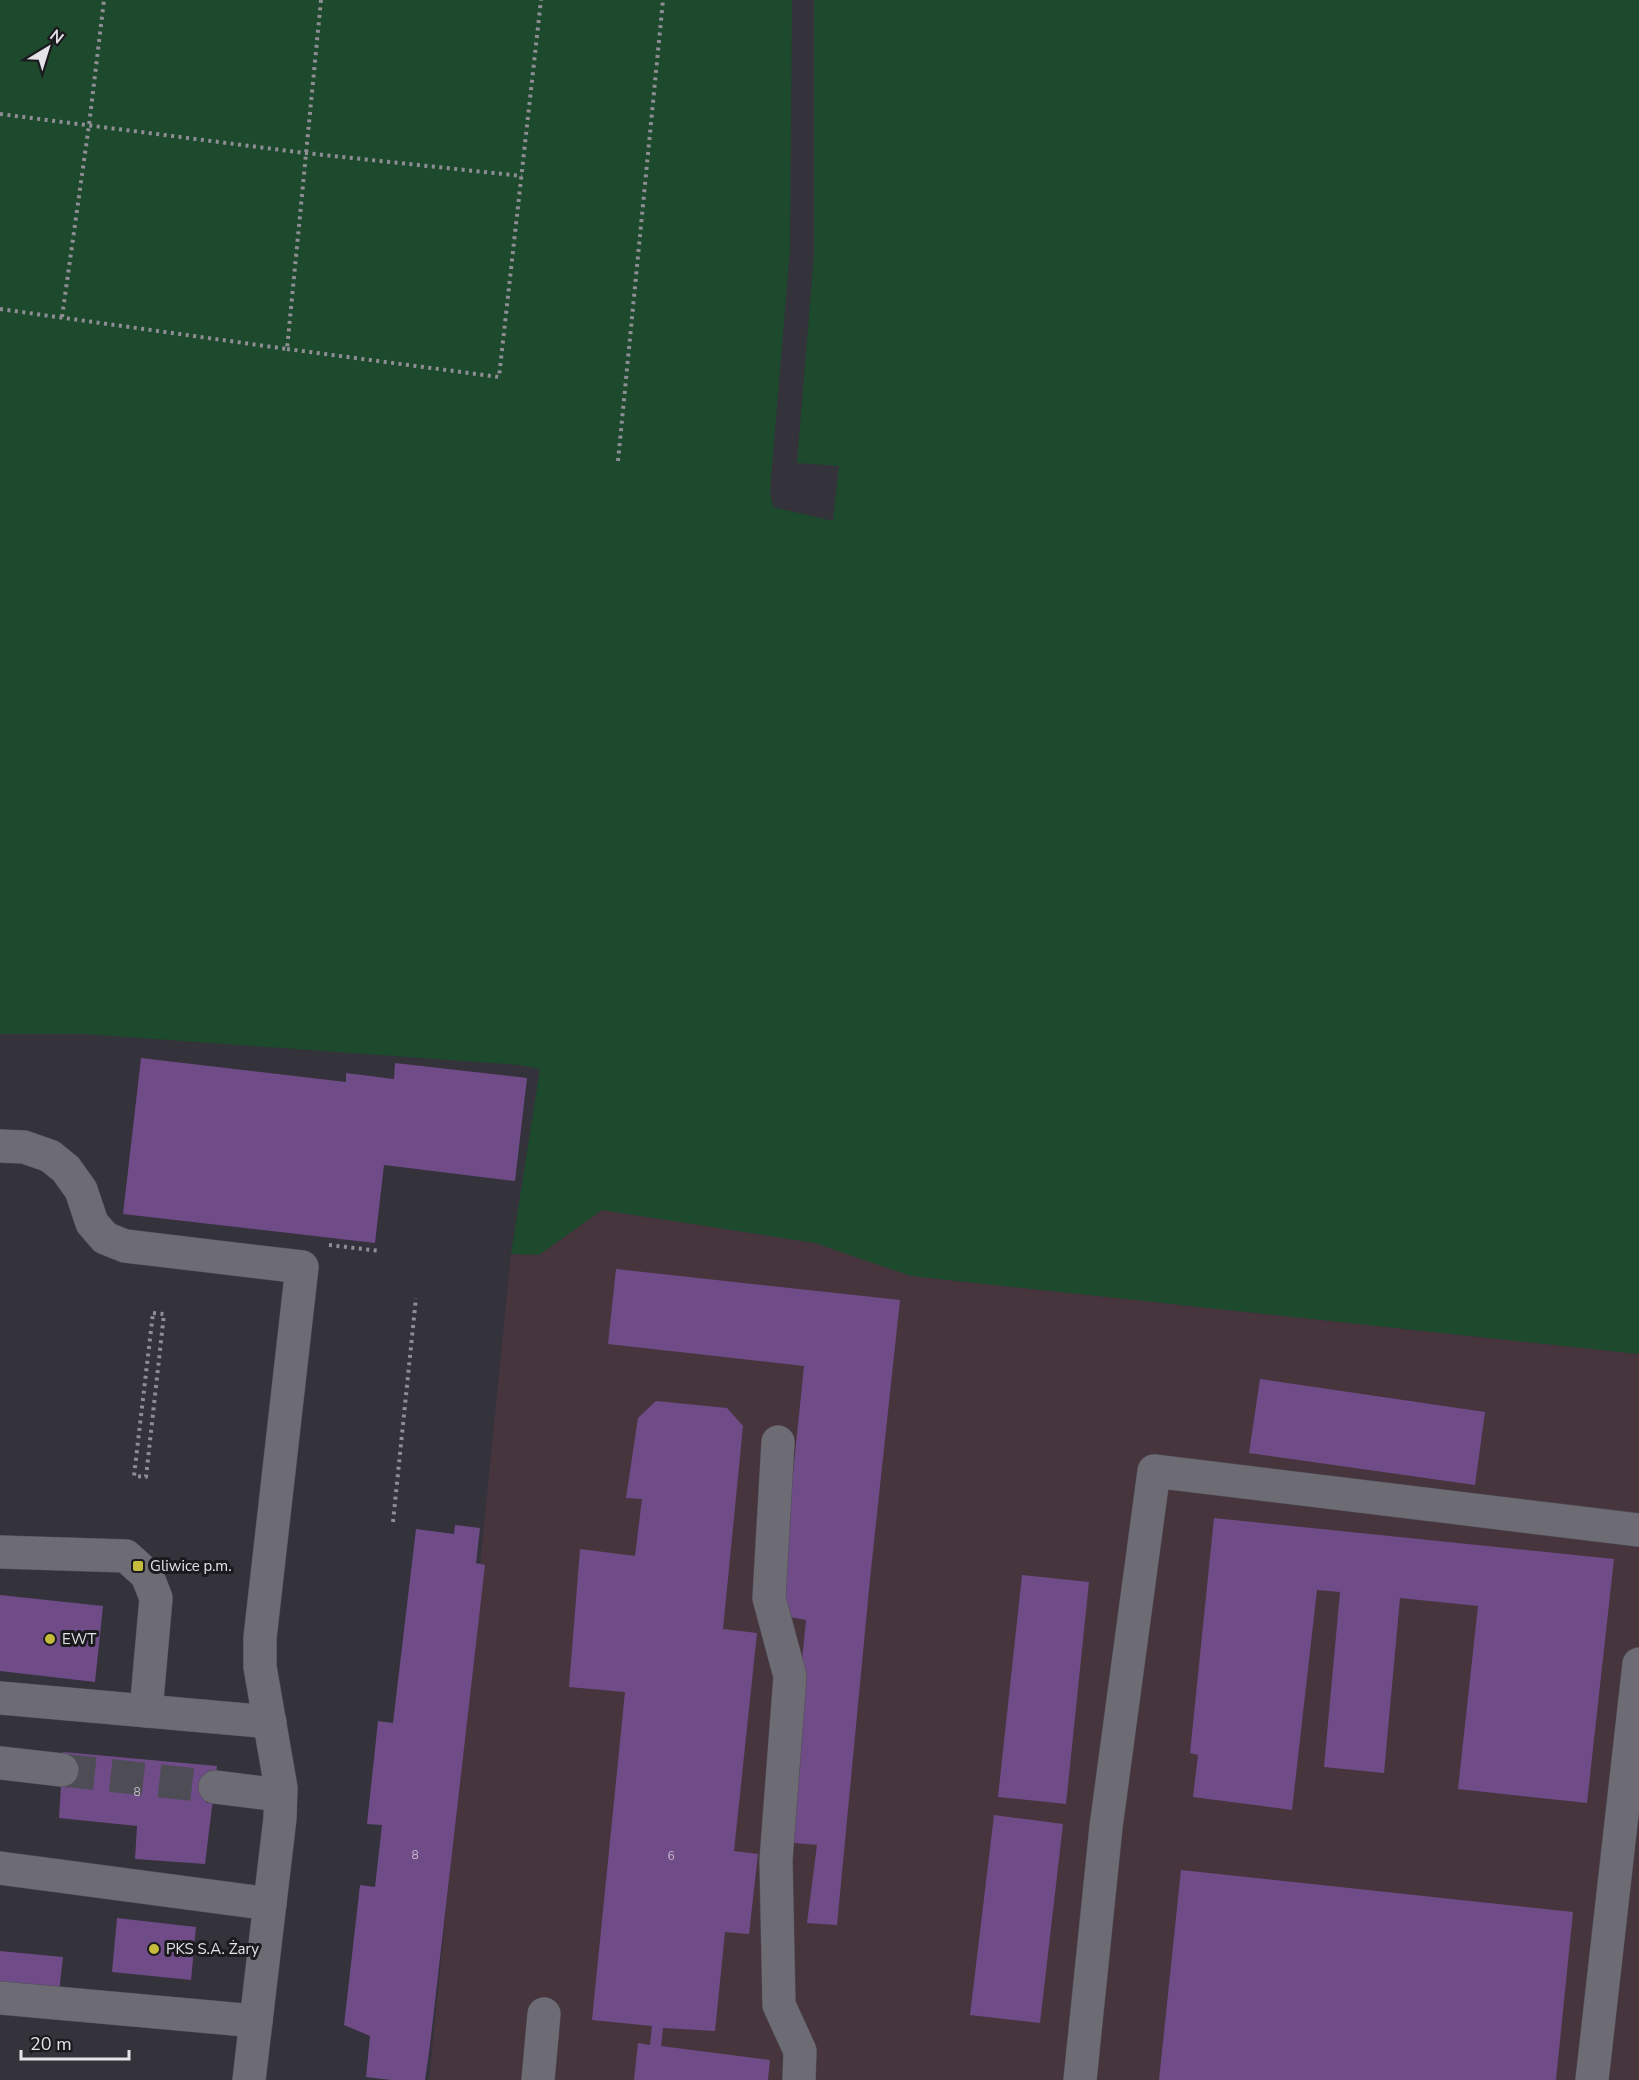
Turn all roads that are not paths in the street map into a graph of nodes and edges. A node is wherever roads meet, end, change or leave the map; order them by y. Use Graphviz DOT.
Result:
graph roads {
  1 [pos="0,1146"];
  2 [pos="778,1442"];
  3 [pos="1639,1530"];
  4 [pos="0,1552"];
  5 [pos="1639,1664"];
  6 [pos="0,1698"];
  7 [pos="146,1711"];
  8 [pos="270,1722"];
  9 [pos="0,1763"];
  10 [pos="62,1770"];
  11 [pos="215,1787"];
  12 [pos="280,1795"];
  13 [pos="0,1868"];
  14 [pos="270,1904"];
  15 [pos="0,1998"];
  16 [pos="544,2014"];
  17 [pos="256,2021"];
  18 [pos="249,2080"];
  19 [pos="538,2080"];
  20 [pos="799,2080"];
  21 [pos="1080,2080"];
  22 [pos="1592,2080"];
  1 -- 8 [label="lane"];
  2 -- 20 [label="lane"];
  3 -- 21 [label="lane"];
  4 -- 7 [label="lane"];
  5 -- 22 [label="lane"];
  6 -- 7 [label="lane"];
  7 -- 8 [label="lane"];
  8 -- 12 [label="lane"];
  9 -- 10 [label="lane"];
  11 -- 12 [label="lane"];
  12 -- 14 [label="lane"];
  13 -- 14 [label="lane"];
  14 -- 17 [label="lane"];
  15 -- 17 [label="lane"];
  16 -- 19 [label="lane"];
  17 -- 18 [label="lane"];
}
